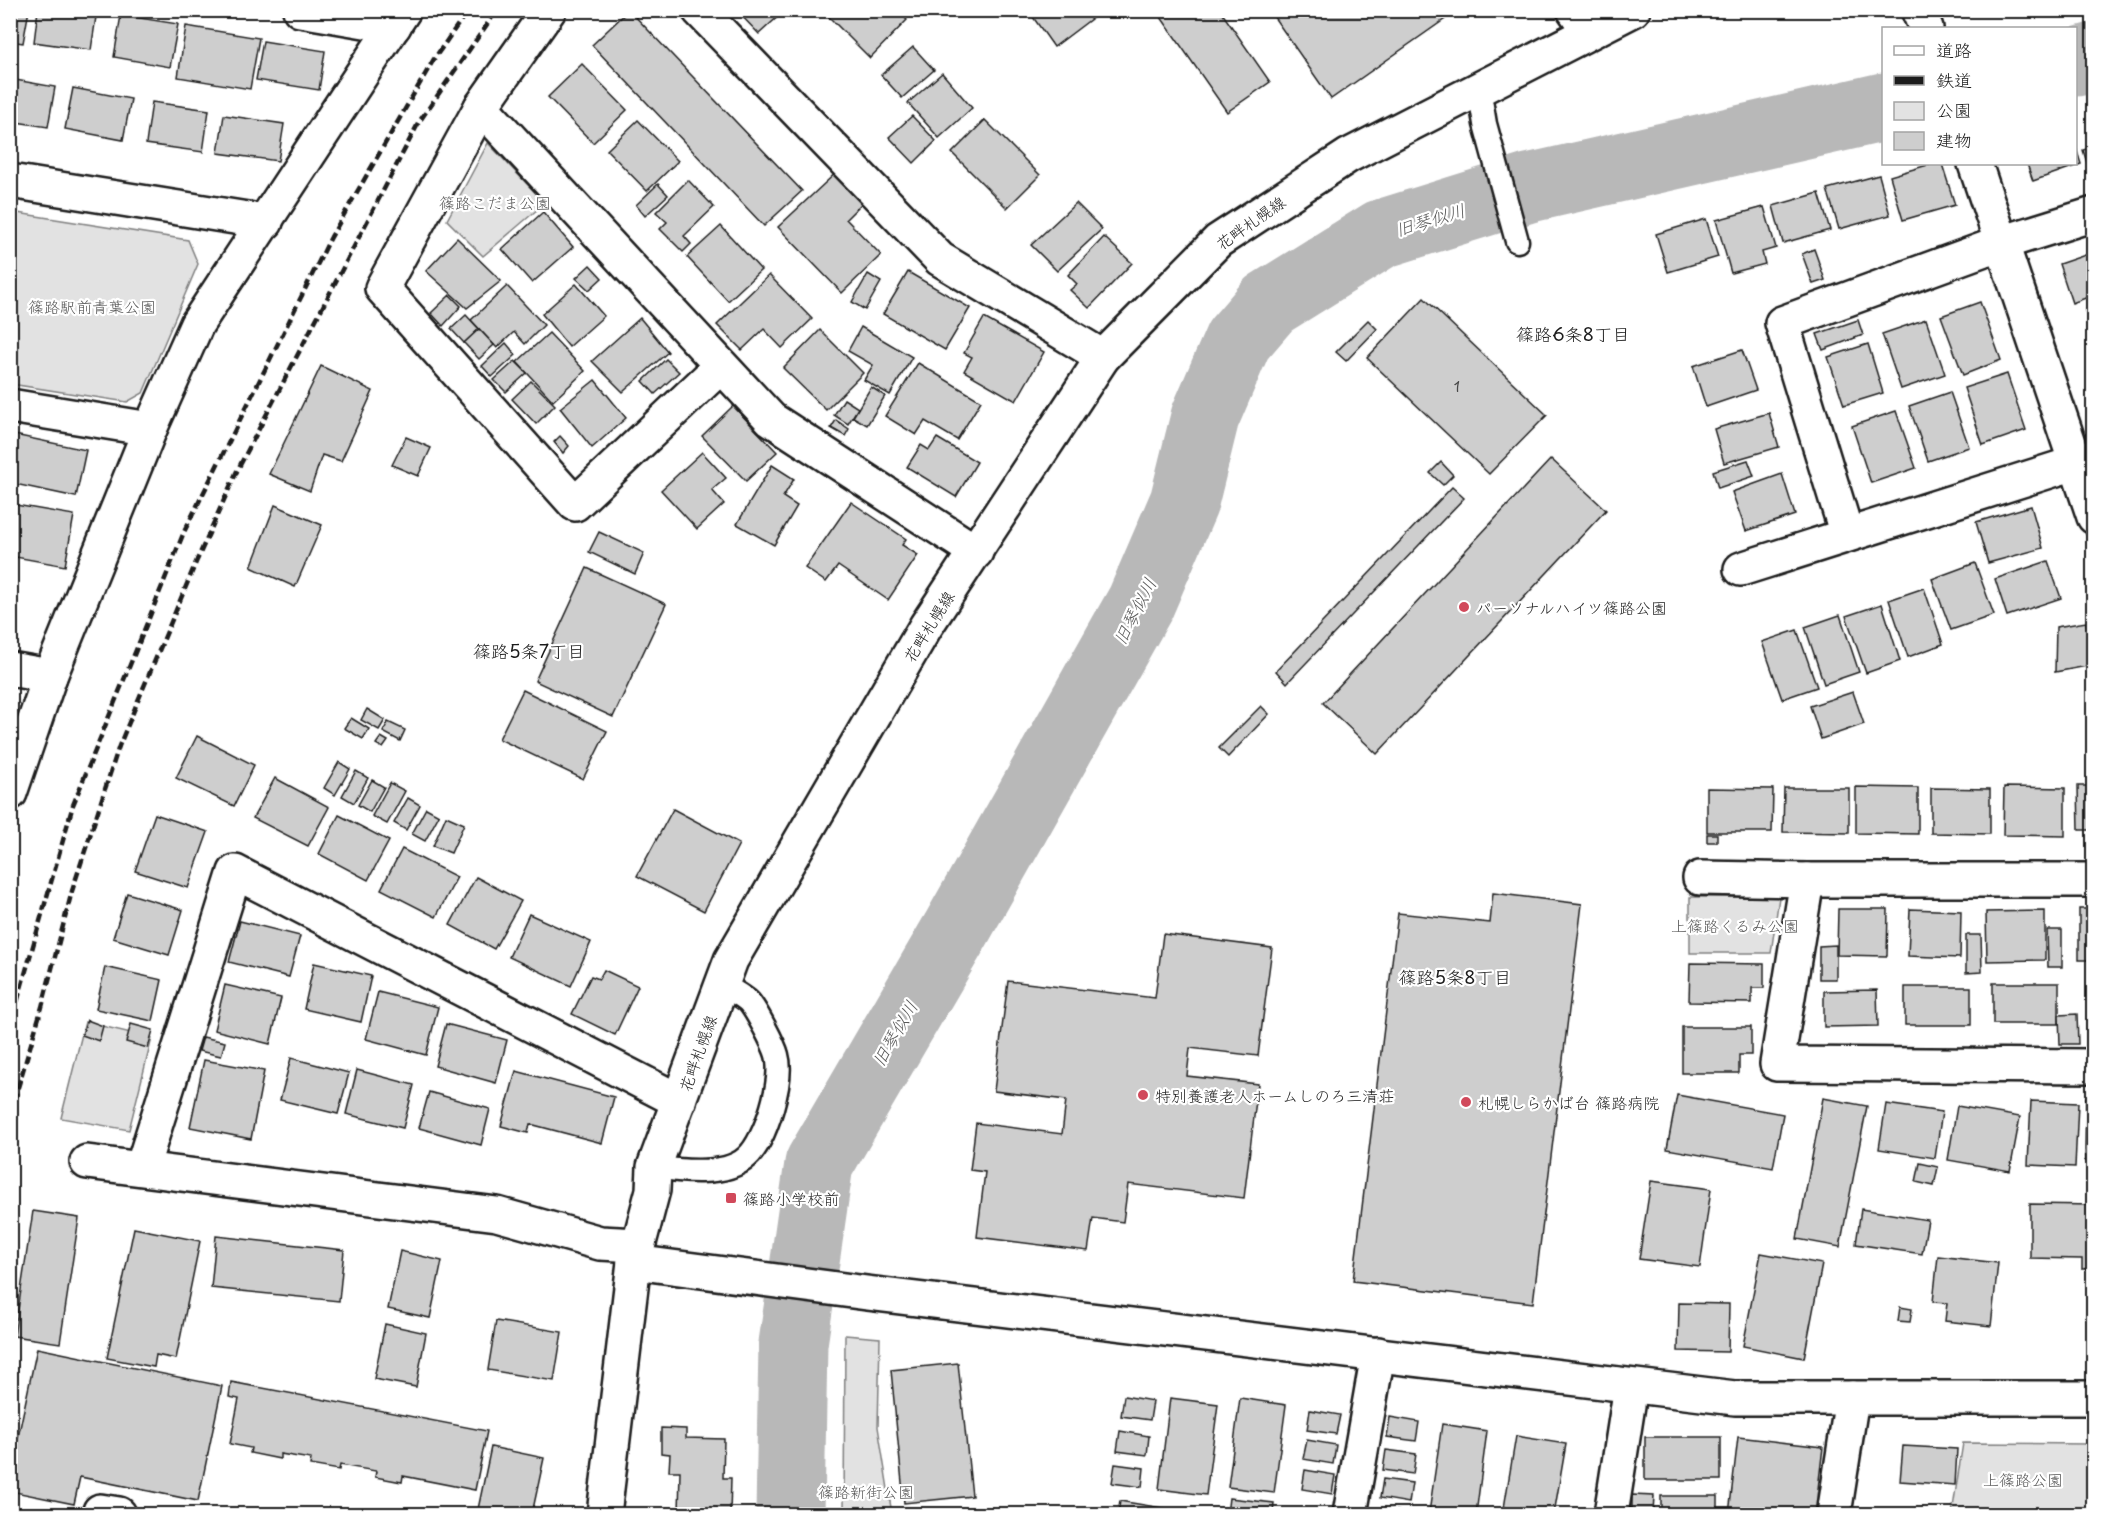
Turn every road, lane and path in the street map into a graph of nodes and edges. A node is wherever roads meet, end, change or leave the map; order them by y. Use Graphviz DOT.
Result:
graph roads {
  1 [pos="300,10"];
  2 [pos="549,10"];
  3 [pos="699,10"];
  4 [pos="1633,10"];
  5 [pos="1918,10"];
  6 [pos="399,18"];
  7 [pos="1582,21"];
  8 [pos="1926,27"];
  9 [pos="1479,88"];
  10 [pos="481,107"];
  11 [pos="1975,165"];
  12 [pos="10,181"];
  13 [pos="2094,214"];
  14 [pos="266,222"];
  15 [pos="1517,241"];
  16 [pos="2001,243"];
  17 [pos="1103,357"];
  18 [pos="722,366"];
  19 [pos="10,406"];
  20 [pos="150,429"];
  21 [pos="2084,460"];
  22 [pos="2094,517"];
  23 [pos="1847,535"];
  24 [pos="976,552"];
  25 [pos="1741,569"];
  26 [pos="10,669"];
  27 [pos="50,676"];
  28 [pos="10,793"];
  29 [pos="1700,878"];
  30 [pos="1807,880"];
  31 [pos="2094,880"];
  32 [pos="722,984"];
  33 [pos="2094,1066"];
  34 [pos="679,1101"];
  35 [pos="87,1162"];
  36 [pos="654,1167"];
  37 [pos="142,1168"];
  38 [pos="636,1253"];
  39 [pos="1378,1354"];
  40 [pos="1630,1386"];
  41 [pos="1851,1398"];
  42 [pos="2094,1398"];
  43 [pos="99,1515"];
  44 [pos="119,1515"];
  45 [pos="604,1515"];
  46 [pos="1350,1515"];
  47 [pos="1611,1515"];
  48 [pos="1834,1515"];
  1 -- 6 [label="street"];
  2 -- 10 [label="street"];
  3 -- 17 [label="street"];
  4 -- 7 [label="street, 花畔札幌線"];
  5 -- 8 [label="street"];
  6 -- 14 [label="street"];
  7 -- 9 [label="street, 花畔札幌線"];
  9 -- 15 [label="lane"];
  9 -- 17 [label="street, 花畔札幌線"];
  10 -- 18 [label="street"];
  10 -- 18 [label="street"];
  11 -- 16 [label="street"];
  12 -- 14 [label="street"];
  13 -- 16 [label="street"];
  14 -- 20 [label="street"];
  16 -- 21 [label="street"];
  16 -- 23 [label="street"];
  17 -- 24 [label="street, 花畔札幌線"];
  18 -- 24 [label="street"];
  19 -- 20 [label="street"];
  20 -- 27 [label="street"];
  21 -- 22 [label="street"];
  21 -- 23 [label="street"];
  23 -- 25 [label="street"];
  24 -- 32 [label="street, 花畔札幌線"];
  26 -- 27 [label="street"];
  27 -- 28 [label="street"];
  29 -- 30 [label="street"];
  30 -- 31 [label="street"];
  30 -- 33 [label="street"];
  32 -- 34 [label="street, 花畔札幌線"];
  32 -- 36 [label="lane"];
  34 -- 36 [label="street, 花畔札幌線"];
  34 -- 37 [label="street"];
  35 -- 37 [label="street"];
  36 -- 38 [label="street, 花畔札幌線"];
  37 -- 38 [label="street"];
  38 -- 39 [label="street"];
  38 -- 45 [label="street, 花畔札幌線"];
  39 -- 40 [label="street"];
  39 -- 46 [label="street"];
  40 -- 41 [label="street"];
  40 -- 47 [label="street"];
  41 -- 42 [label="street"];
  41 -- 48 [label="street"];
  43 -- 44 [label="street"];
}
